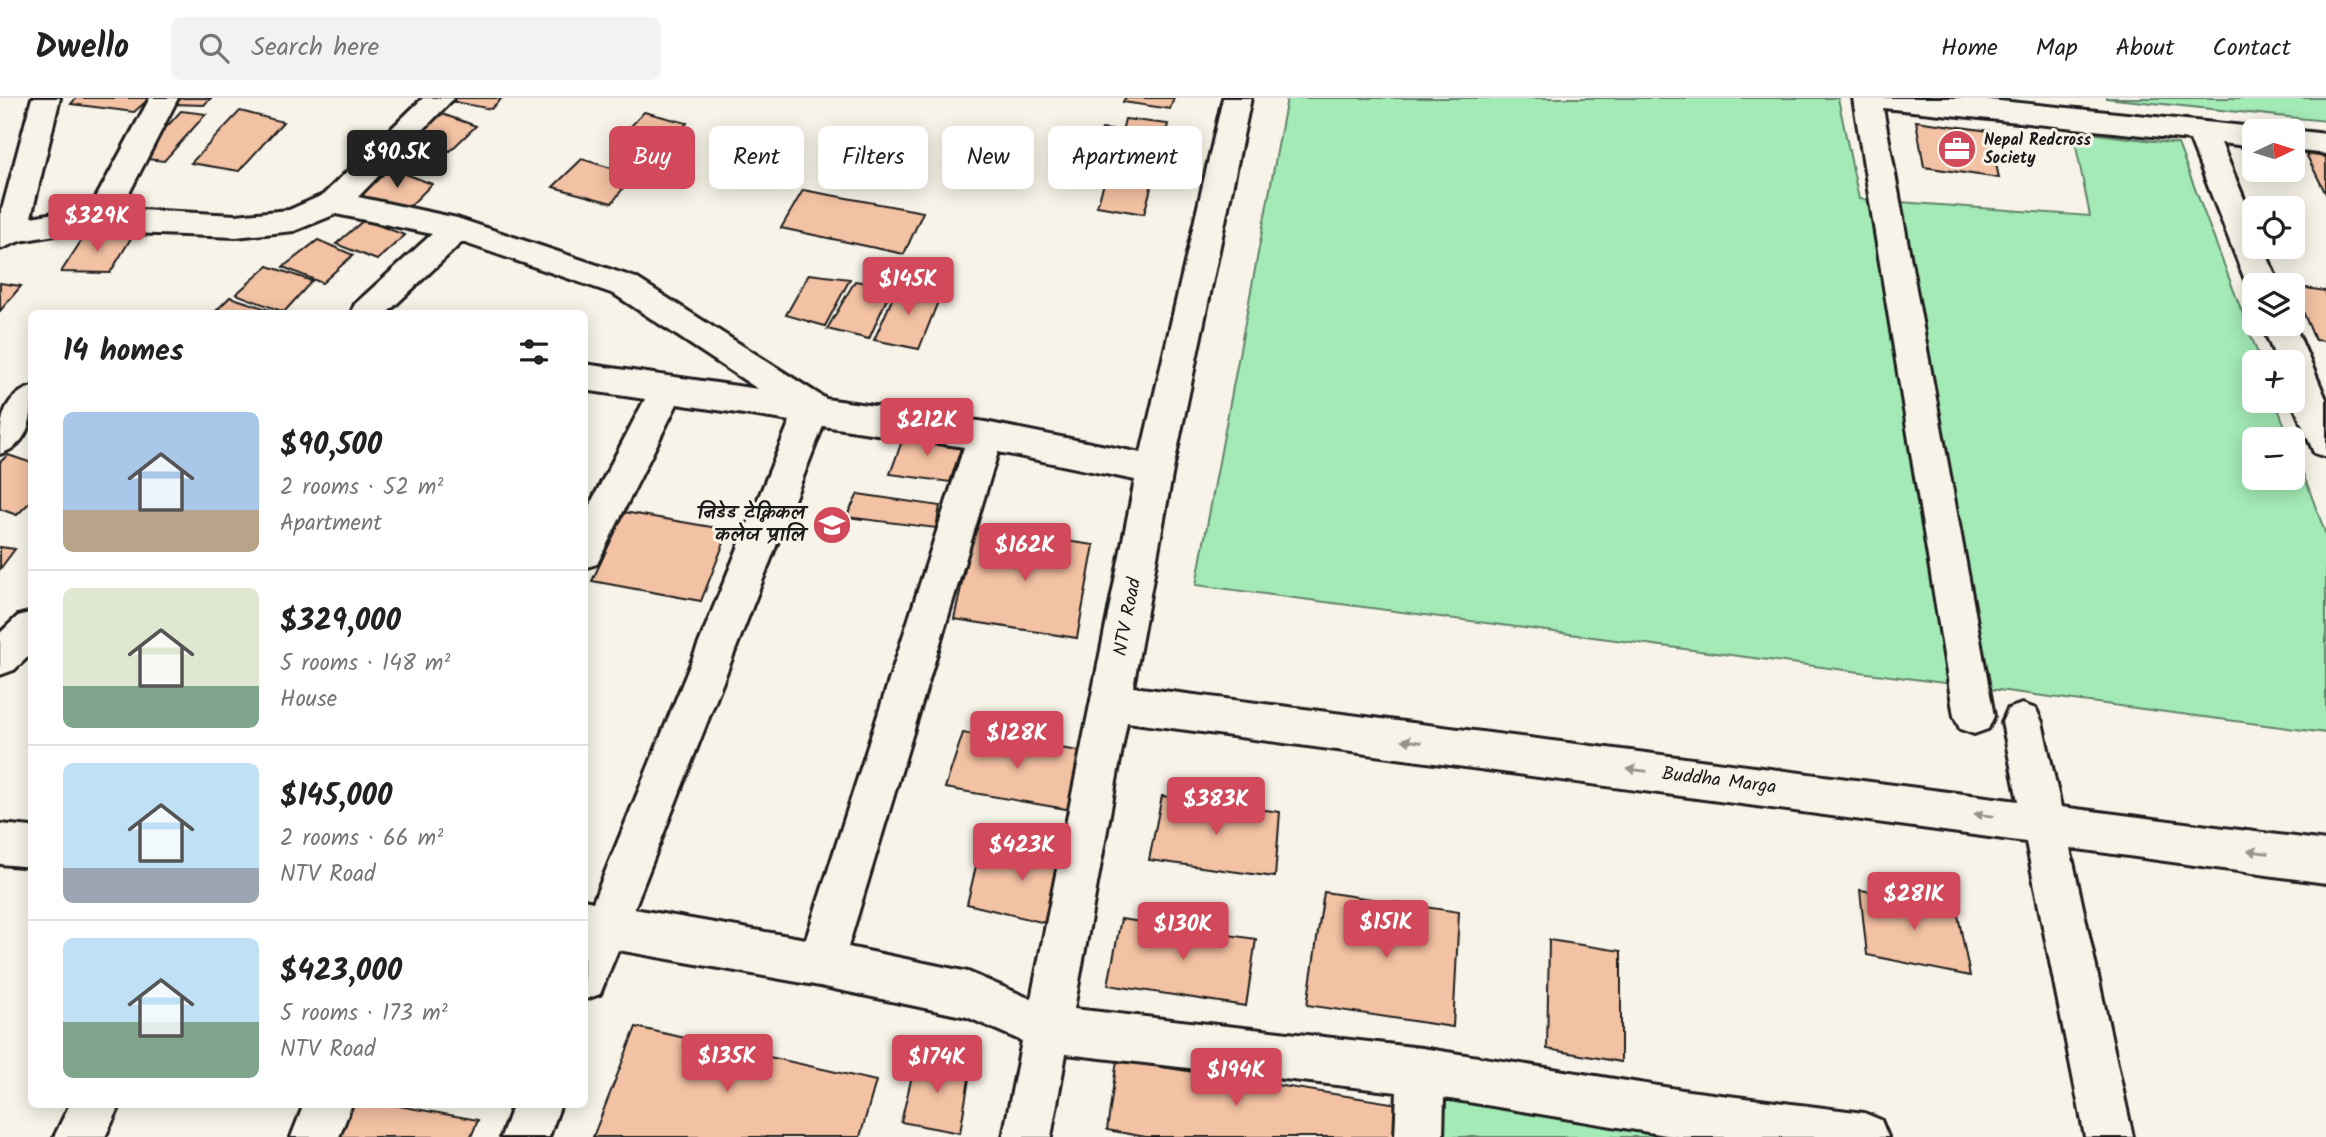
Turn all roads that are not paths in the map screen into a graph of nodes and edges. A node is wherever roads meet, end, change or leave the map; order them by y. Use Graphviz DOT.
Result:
graph roads {
  1 [pos="46,98"];
  2 [pos="164,98"];
  3 [pos="440,98"];
  4 [pos="1237,98"];
  5 [pos="1867,98"];
  6 [pos="1879,98"];
  7 [pos="2202,132"];
  8 [pos="2242,136"];
  9 [pos="2305,142"];
  10 [pos="2326,144"];
  11 [pos="334,203"];
  12 [pos="102,216"];
  13 [pos="457,229"];
  14 [pos="6,234"];
  15 [pos="2258,273"];
  16 [pos="370,310"];
  17 [pos="2283,336"];
  18 [pos="588,378"];
  19 [pos="667,389"];
  20 [pos="28,405"];
  21 [pos="813,408"];
  22 [pos="985,436"];
  23 [pos="0,440"];
  24 [pos="2326,443"];
  25 [pos="1155,470"];
  26 [pos="588,546"];
  27 [pos="28,632"];
  28 [pos="0,658"];
  29 [pos="1112,702"];
  30 [pos="1974,716"];
  31 [pos="2022,722"];
  32 [pos="2045,822"];
  33 [pos="2326,862"];
  34 [pos="594,923"];
  35 [pos="588,956"];
  36 [pos="820,964"];
  37 [pos="1048,1029"];
  38 [pos="1422,1071"];
  39 [pos="95,1108"];
  40 [pos="326,1108"];
  41 [pos="536,1108"];
  42 [pos="1690,1126"];
  43 [pos="78,1137"];
  44 [pos="315,1137"];
  45 [pos="525,1137"];
  46 [pos="1027,1137"];
  47 [pos="1419,1137"];
  48 [pos="1864,1137"];
  49 [pos="2109,1137"];
  1 -- 14 [label="street"];
  2 -- 12 [label="street"];
  3 -- 11 [label="street"];
  4 -- 25 [label="street, NTV Road"];
  5 -- 30 [label="street"];
  6 -- 7 [label="street"];
  7 -- 8 [label="street"];
  7 -- 15 [label="street"];
  9 -- 10 [label="street"];
  11 -- 12 [label="street"];
  11 -- 13 [label="street"];
  12 -- 14 [label="street"];
  13 -- 16 [label="street"];
  13 -- 21 [label="street"];
  17 -- 24 [label="street"];
  18 -- 19 [label="street"];
  19 -- 21 [label="street"];
  19 -- 26 [label="street"];
  20 -- 23 [label="street"];
  21 -- 22 [label="street"];
  21 -- 34 [label="street"];
  22 -- 25 [label="street"];
  22 -- 36 [label="street"];
  25 -- 29 [label="street, NTV Road"];
  27 -- 28 [label="street"];
  32 -- 29 [label="street, Buddha Marga, one-way"];
  29 -- 37 [label="street, NTV Road"];
  31 -- 32 [label="street"];
  33 -- 32 [label="street, Buddha Marga, one-way"];
  32 -- 49 [label="street"];
  34 -- 35 [label="street"];
  34 -- 36 [label="street"];
  36 -- 37 [label="street"];
  37 -- 38 [label="street"];
  37 -- 46 [label="street, NTV Road"];
  38 -- 42 [label="street"];
  38 -- 47 [label="street"];
  39 -- 43 [label="street"];
  40 -- 44 [label="street"];
  41 -- 45 [label="street"];
  42 -- 48 [label="street"];
}
